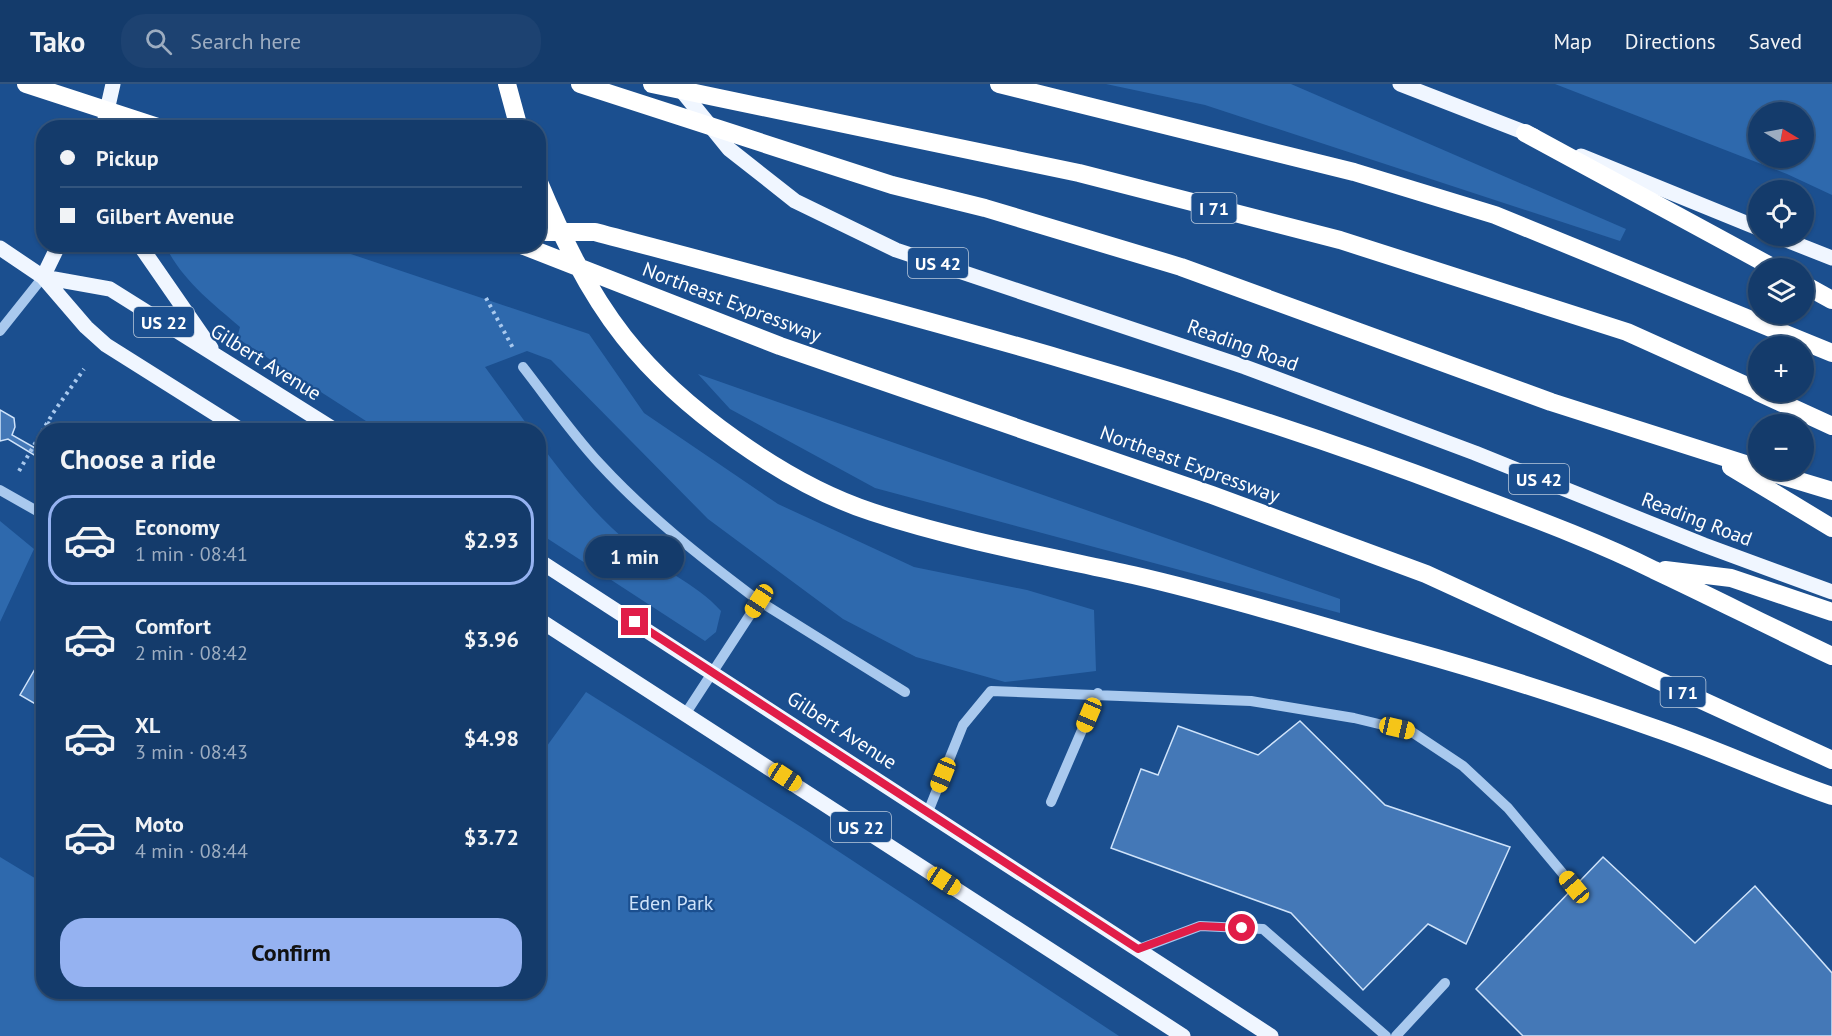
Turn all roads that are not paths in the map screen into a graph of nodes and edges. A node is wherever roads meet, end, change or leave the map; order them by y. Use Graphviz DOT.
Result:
graph roads {
  1 [pos="26,84"];
  2 [pos="113,84"];
  3 [pos="507,84"];
  4 [pos="580,84"];
  5 [pos="652,84"];
  6 [pos="676,84"];
  7 [pos="999,84"];
  8 [pos="1400,84"];
  9 [pos="106,120"];
  10 [pos="136,120"];
  11 [pos="517,120"];
  12 [pos="1525,133"];
  13 [pos="546,199"];
  14 [pos="1748,224"];
  15 [pos="546,232"];
  16 [pos="1801,246"];
  17 [pos="0,248"];
  18 [pos="55,252"];
  19 [pos="145,252"];
  20 [pos="539,252"];
  21 [pos="1756,258"];
  22 [pos="1832,258"];
  23 [pos="43,277"];
  24 [pos="1814,290"];
  25 [pos="1832,300"];
  26 [pos="0,331"];
  27 [pos="1832,353"];
  28 [pos="216,355"];
  29 [pos="523,367"];
  30 [pos="1748,386"];
  31 [pos="1782,402"];
  32 [pos="231,423"];
  33 [pos="324,423"];
  34 [pos="1832,426"];
  35 [pos="1706,452"];
  36 [pos="1748,465"];
  37 [pos="1796,480"];
  38 [pos="0,490"];
  39 [pos="1832,491"];
  40 [pos="36,510"];
  41 [pos="1832,528"];
  42 [pos="546,565"];
  43 [pos="1652,568"];
  44 [pos="1832,592"];
  45 [pos="759,601"];
  46 [pos="1832,612"];
  47 [pos="546,623"];
  48 [pos="1832,656"];
  49 [pos="713,671"];
  50 [pos="905,692"];
  51 [pos="1098,693"];
  52 [pos="686,713"];
  53 [pos="1832,760"];
  54 [pos="1832,796"];
  55 [pos="1051,802"];
  56 [pos="928,812"];
  57 [pos="1574,887"];
  58 [pos="1138,949"];
  59 [pos="1445,983"];
  60 [pos="1183,1036"];
  61 [pos="1271,1036"];
  62 [pos="1386,1036"];
  63 [pos="1396,1036"];
  1 -- 10 [label="highway"];
  2 -- 9 [label="main road"];
  3 -- 11 [label="highway"];
  4 -- 35 [label="highway"];
  5 -- 30 [label="highway, I 71"];
  6 -- 44 [label="main road, Reading Road / US 42"];
  7 -- 27 [label="highway"];
  8 -- 12 [label="main road"];
  12 -- 14 [label="main road"];
  12 -- 21 [label="highway"];
  13 -- 54 [label="highway"];
  15 -- 43 [label="highway"];
  16 -- 22 [label="main road"];
  17 -- 23 [label="main road, Gilbert Avenue / US 22"];
  18 -- 23 [label="main road"];
  19 -- 28 [label="main road"];
  20 -- 53 [label="highway, Northeast Expressway / I 71"];
  23 -- 26 [label="street"];
  23 -- 28 [label="main road, Gilbert Avenue / US 22"];
  23 -- 32 [label="main road, Gilbert Avenue / US 22"];
  24 -- 25 [label="highway"];
  28 -- 33 [label="main road, Gilbert Avenue / US 22"];
  29 -- 45 [label="street"];
  31 -- 34 [label="highway, I 71"];
  35 -- 36 [label="highway"];
  35 -- 41 [label="highway"];
  37 -- 39 [label="highway"];
  38 -- 40 [label="street"];
  42 -- 49 [label="main road, Gilbert Avenue / US 22"];
  43 -- 46 [label="highway"];
  43 -- 48 [label="highway"];
  45 -- 49 [label="street"];
  45 -- 50 [label="street"];
  47 -- 52 [label="main road, US 22"];
  49 -- 52 [label="street"];
  49 -- 56 [label="main road, Gilbert Avenue / US 22"];
  51 -- 55 [label="street"];
  51 -- 56 [label="street"];
  51 -- 57 [label="street"];
  52 -- 60 [label="main road, US 22"];
  56 -- 58 [label="main road, Gilbert Avenue / US 22"];
  58 -- 61 [label="main road, Gilbert Avenue / US 22"];
  58 -- 62 [label="street"];
  59 -- 63 [label="street"];
}
